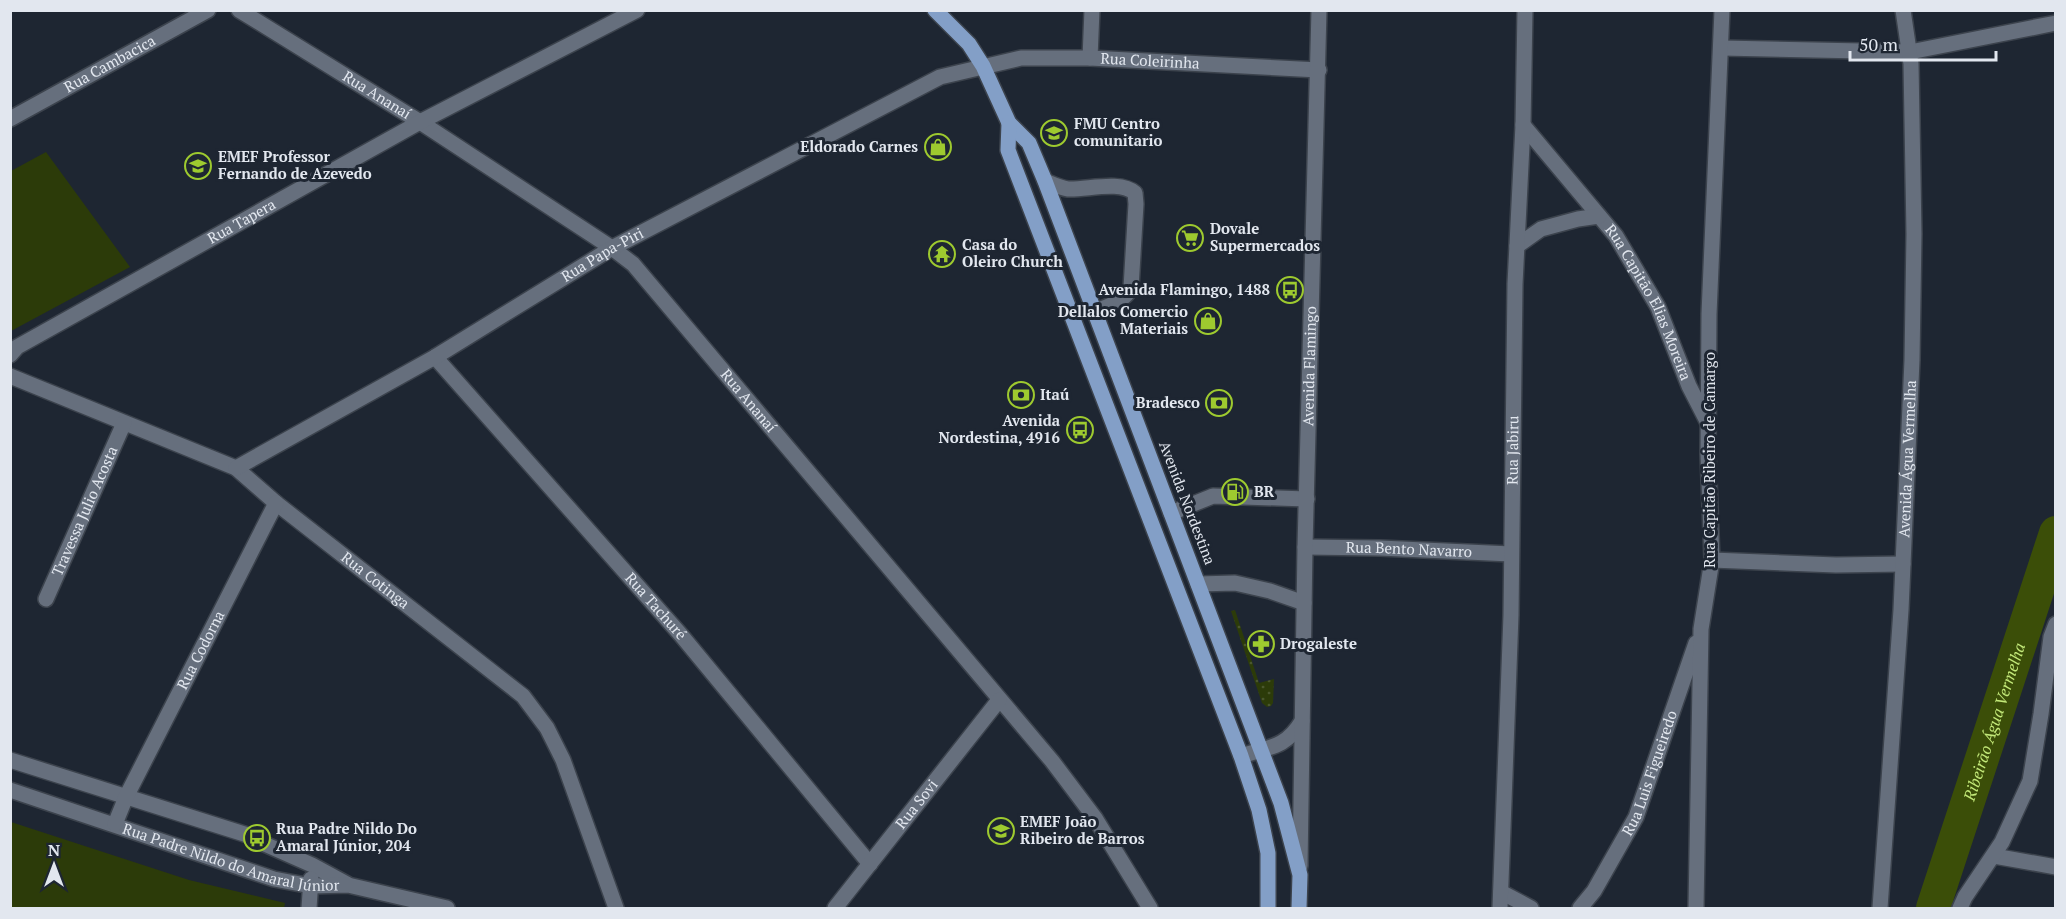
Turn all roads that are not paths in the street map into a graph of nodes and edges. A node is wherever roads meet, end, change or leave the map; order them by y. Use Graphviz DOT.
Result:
graph roads {
  1 [pos="208,10"];
  2 [pos="239,10"];
  3 [pos="637,10"];
  4 [pos="935,10"];
  5 [pos="1092,10"];
  6 [pos="1320,10"];
  7 [pos="1525,10"];
  8 [pos="1722,10"];
  9 [pos="1904,10"];
  10 [pos="2055,23"];
  11 [pos="1722,48"];
  12 [pos="1910,52"];
  13 [pos="1090,58"];
  14 [pos="983,66"];
  15 [pos="1319,70"];
  16 [pos="10,119"];
  17 [pos="420,122"];
  18 [pos="1009,123"];
  19 [pos="1523,126"];
  20 [pos="1045,181"];
  21 [pos="1599,216"];
  22 [pos="1517,246"];
  23 [pos="612,248"];
  24 [pos="1094,312"];
  25 [pos="10,354"];
  26 [pos="435,357"];
  27 [pos="12,381"];
  28 [pos="124,423"];
  29 [pos="1708,424"];
  30 [pos="236,468"];
  31 [pos="1306,499"];
  32 [pos="276,502"];
  33 [pos="1171,513"];
  34 [pos="1305,547"];
  35 [pos="1511,554"];
  36 [pos="1712,560"];
  37 [pos="1903,564"];
  38 [pos="1198,584"];
  39 [pos="46,599"];
  40 [pos="1304,603"];
  41 [pos="2055,624"];
  42 [pos="1701,629"];
  43 [pos="999,700"];
  44 [pos="1302,722"];
  45 [pos="1261,750"];
  46 [pos="1241,756"];
  47 [pos="10,760"];
  48 [pos="10,790"];
  49 [pos="126,797"];
  50 [pos="115,824"];
  51 [pos="1994,856"];
  52 [pos="870,864"];
  53 [pos="312,865"];
  54 [pos="2055,867"];
  55 [pos="1300,875"];
  56 [pos="348,885"];
  57 [pos="311,886"];
  58 [pos="1501,892"];
  59 [pos="309,909"];
  60 [pos="447,909"];
  61 [pos="616,909"];
  62 [pos="835,909"];
  63 [pos="1150,909"];
  64 [pos="1268,909"];
  65 [pos="1299,909"];
  66 [pos="1500,909"];
  67 [pos="1531,909"];
  68 [pos="1580,909"];
  69 [pos="1696,909"];
  70 [pos="1880,909"];
  71 [pos="1960,909"];
  1 -- 16 [label="street, Rua Cambacica"];
  2 -- 17 [label="street, Rua Ananaí"];
  3 -- 17 [label="street, Rua Tapera"];
  4 -- 14 [label="main road, Avenida Nordestina"];
  5 -- 13 [label="street"];
  6 -- 15 [label="street, Avenida Flamingo"];
  7 -- 19 [label="street, Rua Jabiru"];
  8 -- 11 [label="street, Rua Capitão Ribeiro de Camargo"];
  9 -- 12 [label="street, Avenida Água Vermelha"];
  10 -- 12 [label="street"];
  11 -- 12 [label="street"];
  11 -- 29 [label="street, Rua Capitão Ribeiro de Camargo"];
  12 -- 37 [label="street, Avenida Água Vermelha"];
  13 -- 14 [label="street, Rua Coleirinha"];
  13 -- 15 [label="street, Rua Coleirinha"];
  14 -- 18 [label="main road, Avenida Nordestina"];
  14 -- 23 [label="street, Rua Papa-Piri"];
  15 -- 31 [label="street, Avenida Flamingo"];
  17 -- 23 [label="street, Rua Ananaí"];
  17 -- 25 [label="street, Rua Tapera"];
  18 -- 20 [label="main road, Avenida Nordestina"];
  18 -- 46 [label="main road, Avenida Nordestina"];
  19 -- 21 [label="street, Rua Capitão Elias Moreira"];
  19 -- 22 [label="street, Rua Jabiru"];
  20 -- 24 [label="main road, Avenida Nordestina"];
  20 -- 24 [label="street"];
  21 -- 22 [label="street, Rua Capitão Elias Moreira"];
  21 -- 29 [label="street, Rua Capitão Elias Moreira"];
  22 -- 35 [label="street, Rua Jabiru"];
  23 -- 26 [label="street, Rua Papa-Piri"];
  23 -- 43 [label="street, Rua Ananaí"];
  24 -- 33 [label="main road, Avenida Nordestina"];
  26 -- 30 [label="street, Rua Papa-Piri"];
  26 -- 52 [label="street, Rua Tachuré"];
  27 -- 28 [label="street, Rua Cotinga"];
  28 -- 30 [label="street, Rua Cotinga"];
  28 -- 39 [label="street, Travessa Julio Acosta"];
  29 -- 36 [label="street, Rua Capitão Ribeiro de Camargo"];
  30 -- 32 [label="street, Rua Cotinga"];
  31 -- 33 [label="street"];
  31 -- 34 [label="street, Avenida Flamingo"];
  32 -- 49 [label="street, Rua Codorna"];
  32 -- 61 [label="street, Rua Cotinga"];
  33 -- 38 [label="main road, Avenida Nordestina"];
  34 -- 35 [label="street, Rua Bento Navarro"];
  34 -- 40 [label="street, Avenida Flamingo"];
  35 -- 58 [label="street, Rua Jabiru"];
  36 -- 37 [label="street"];
  36 -- 42 [label="street, Rua Capitão Ribeiro de Camargo"];
  37 -- 70 [label="street, Avenida Água Vermelha"];
  38 -- 40 [label="street"];
  38 -- 45 [label="main road, Avenida Nordestina"];
  40 -- 44 [label="street, Avenida Flamingo"];
  41 -- 51 [label="street"];
  42 -- 68 [label="street, Rua Luis Figueiredo"];
  42 -- 69 [label="street, Rua Capitão Ribeiro de Camargo"];
  43 -- 52 [label="street, Rua Sovi"];
  43 -- 63 [label="street, Rua Ananaí"];
  44 -- 45 [label="street"];
  44 -- 55 [label="street, Avenida Flamingo"];
  45 -- 46 [label="street"];
  45 -- 55 [label="main road, Avenida Nordestina"];
  46 -- 64 [label="main road, Avenida Nordestina"];
  47 -- 49 [label="street, Rua Padre Nildo do Amaral Júnior"];
  48 -- 50 [label="street, Rua Padre Nildo do Amaral Júnior"];
  49 -- 50 [label="street, Rua Padre Nildo do Amaral Júnior"];
  49 -- 53 [label="street, Rua Padre Nildo do Amaral Júnior"];
  50 -- 57 [label="street, Rua Padre Nildo do Amaral Júnior"];
  51 -- 54 [label="street"];
  51 -- 71 [label="street"];
  52 -- 62 [label="street, Rua Sovi"];
  53 -- 56 [label="street, Rua Padre Nildo do Amaral Júnior"];
  53 -- 57 [label="street"];
  55 -- 65 [label="main road, Avenida Nordestina"];
  56 -- 57 [label="street, Rua Padre Nildo do Amaral Júnior"];
  56 -- 60 [label="street, Rua Padre Nildo do Amaral Júnior"];
  57 -- 59 [label="street"];
  58 -- 66 [label="street, Rua Jabiru"];
  58 -- 67 [label="street"];
}
